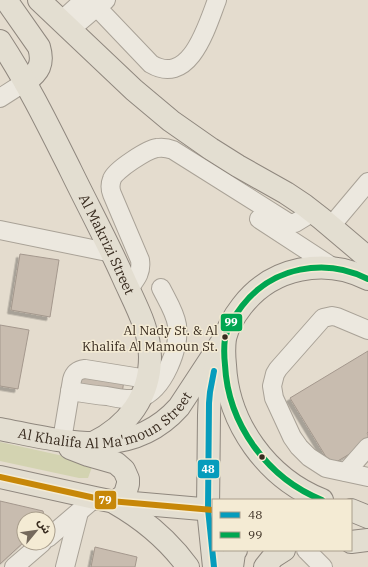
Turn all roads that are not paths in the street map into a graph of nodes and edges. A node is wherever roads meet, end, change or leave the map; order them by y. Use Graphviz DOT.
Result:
graph roads {
  1 [pos="6,0"];
  2 [pos="39,0"];
  3 [pos="217,0"];
  4 [pos="94,2"];
  5 [pos="66,26"];
  6 [pos="0,40"];
  7 [pos="25,82"];
  8 [pos="0,98"];
  9 [pos="368,182"];
  10 [pos="245,210"];
  11 [pos="313,212"];
  12 [pos="330,226"];
  13 [pos="0,230"];
  14 [pos="112,253"];
  15 [pos="368,258"];
  16 [pos="334,268"];
  17 [pos="368,279"];
  18 [pos="161,288"];
  19 [pos="128,290"];
  20 [pos="368,330"];
  21 [pos="226,338"];
  22 [pos="144,388"];
  23 [pos="70,391"];
  24 [pos="0,429"];
  25 [pos="57,440"];
  26 [pos="93,443"];
  27 [pos="368,447"];
  28 [pos="346,472"];
  29 [pos="0,476"];
  30 [pos="368,477"];
  31 [pos="320,499"];
  32 [pos="108,500"];
  33 [pos="211,509"];
  34 [pos="352,510"];
  35 [pos="79,512"];
  36 [pos="368,517"];
  37 [pos="352,520"];
  38 [pos="368,523"];
  39 [pos="212,528"];
  40 [pos="56,531"];
  41 [pos="368,540"];
  42 [pos="352,542"];
  43 [pos="33,551"];
  44 [pos="213,551"];
  45 [pos="235,551"];
  46 [pos="256,551"];
  47 [pos="282,551"];
  48 [pos="307,551"];
  49 [pos="14,567"];
  50 [pos="65,567"];
  51 [pos="188,567"];
  52 [pos="214,567"];
  53 [pos="232,567"];
  54 [pos="264,567"];
  55 [pos="323,567"];
  1 -- 7 [label="main road"];
  2 -- 5 [label="main road"];
  3 -- 4 [label="street"];
  4 -- 5 [label="street"];
  5 -- 11 [label="main road"];
  6 -- 7 [label="main road, Al Makrizi Street"];
  7 -- 8 [label="street"];
  7 -- 14 [label="main road, Al Makrizi Street"];
  9 -- 12 [label="street"];
  10 -- 16 [label="street"];
  11 -- 12 [label="main road"];
  11 -- 19 [label="street"];
  12 -- 15 [label="main road"];
  13 -- 14 [label="street"];
  14 -- 19 [label="main road, Al Makrizi Street"];
  16 -- 17 [label="main road"];
  16 -- 21 [label="main road"];
  18 -- 22 [label="street"];
  19 -- 22 [label="main road, Al Makrizi Street"];
  20 -- 28 [label="street"];
  21 -- 26 [label="main road, Al Khalifa Al Ma'moun Street"];
  21 -- 31 [label="main road"];
  21 -- 33 [label="main road"];
  22 -- 23 [label="street"];
  22 -- 23 [label="street"];
  22 -- 26 [label="main road, Al Makrizi Street"];
  23 -- 25 [label="street"];
  24 -- 25 [label="main road, Al Khalifa Al Ma'moun Street"];
  25 -- 26 [label="main road, Al Khalifa Al Ma'moun Street"];
  25 -- 32 [label="main road"];
  27 -- 28 [label="street"];
  28 -- 30 [label="street"];
  29 -- 32 [label="main road"];
  32 -- 33 [label="main road"];
  32 -- 35 [label="street"];
  32 -- 51 [label="main road"];
  33 -- 39 [label="main road"];
  34 -- 36 [label="main road"];
  35 -- 40 [label="street"];
  35 -- 50 [label="street"];
  37 -- 38 [label="main road"];
  41 -- 42 [label="main road"];
  43 -- 49 [label="street"];
  44 -- 52 [label="main road"];
  45 -- 53 [label="main road"];
  46 -- 54 [label="main road"];
  47 -- 54 [label="main road"];
  48 -- 55 [label="street"];
}
